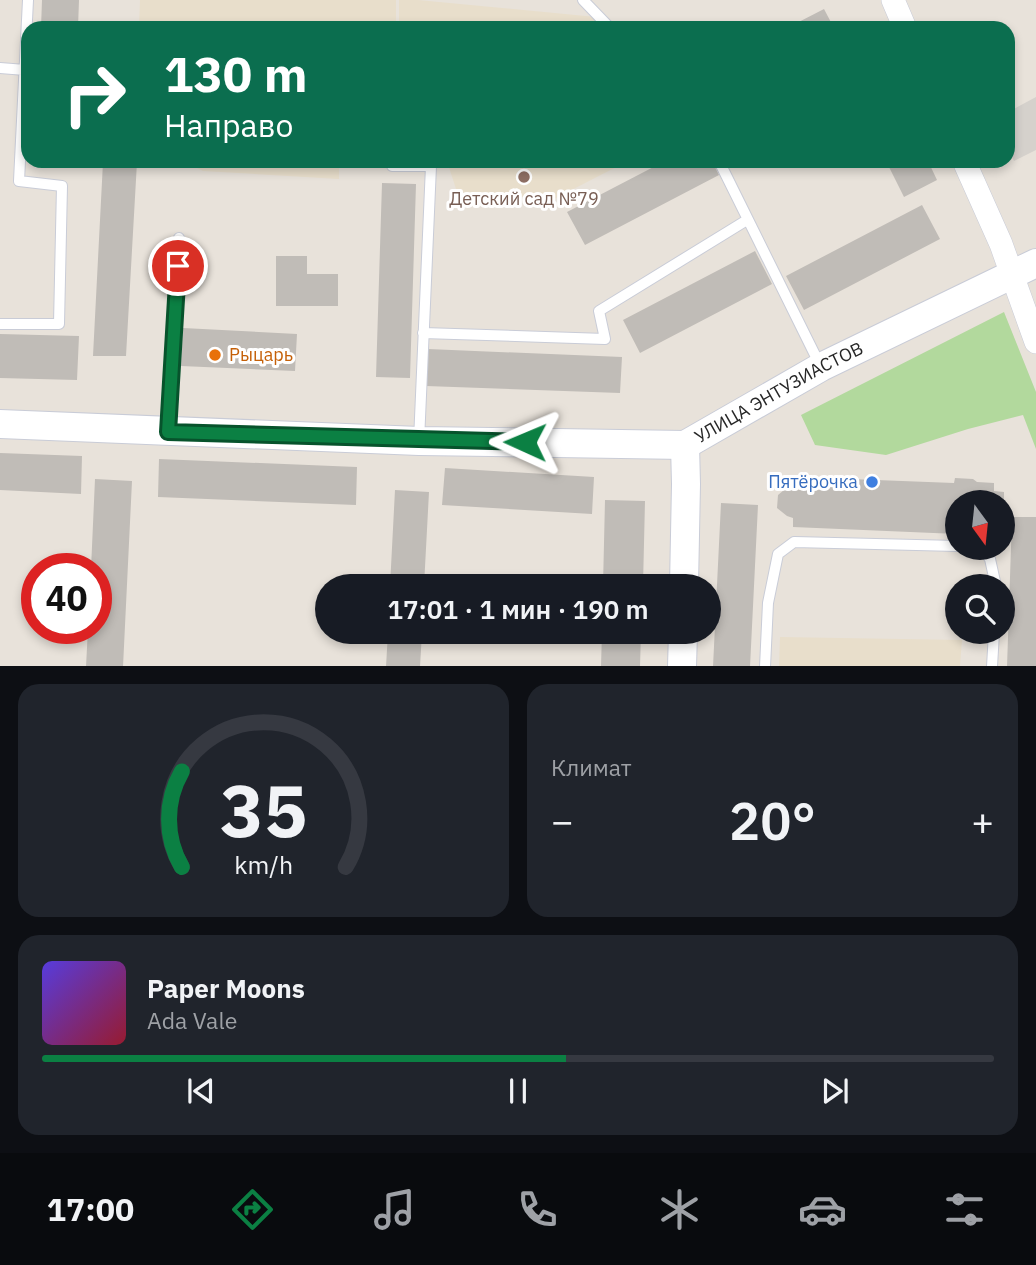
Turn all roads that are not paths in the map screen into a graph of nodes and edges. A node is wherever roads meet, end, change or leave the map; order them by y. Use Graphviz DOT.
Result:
graph roads {
  1 [pos="28,0"];
  2 [pos="583,0"];
  3 [pos="893,0"];
  4 [pos="27,21"];
  5 [pos="603,21"];
  6 [pos="902,21"];
  7 [pos="0,68"];
  8 [pos="21,70"];
  9 [pos="21,137"];
  10 [pos="431,168"];
  11 [pos="722,168"];
  12 [pos="968,168"];
  13 [pos="747,219"];
  14 [pos="179,238"];
  15 [pos="1024,269"];
  16 [pos="0,324"];
  17 [pos="423,333"];
  18 [pos="1036,342"];
  19 [pos="821,367"];
  20 [pos="0,424"];
  21 [pos="168,432"];
  22 [pos="419,441"];
  23 [pos="685,444"];
  24 [pos="945,546"];
  25 [pos="684,574"];
  26 [pos="683,644"];
  27 [pos="993,644"];
  28 [pos="682,666"];
  29 [pos="765,666"];
  30 [pos="992,666"];
  1 -- 4 [label="lane"];
  2 -- 5 [label="lane"];
  3 -- 6 [label="street"];
  7 -- 8 [label="lane"];
  9 -- 16 [label="lane"];
  10 -- 17 [label="lane"];
  11 -- 13 [label="lane"];
  12 -- 15 [label="street"];
  13 -- 17 [label="lane"];
  13 -- 19 [label="lane"];
  14 -- 21 [label="lane"];
  15 -- 18 [label="street"];
  15 -- 19 [label="street, УЛИЦА ЭНТУЗИАСТОВ"];
  17 -- 22 [label="lane"];
  19 -- 23 [label="street, УЛИЦА ЭНТУЗИАСТОВ"];
  20 -- 21 [label="street, УЛИЦА ЭНТУЗИАСТОВ"];
  21 -- 22 [label="street, УЛИЦА ЭНТУЗИАСТОВ"];
  22 -- 23 [label="street, УЛИЦА ЭНТУЗИАСТОВ"];
  23 -- 25 [label="street"];
  24 -- 29 [label="lane"];
  26 -- 28 [label="street"];
  27 -- 30 [label="lane"];
}
